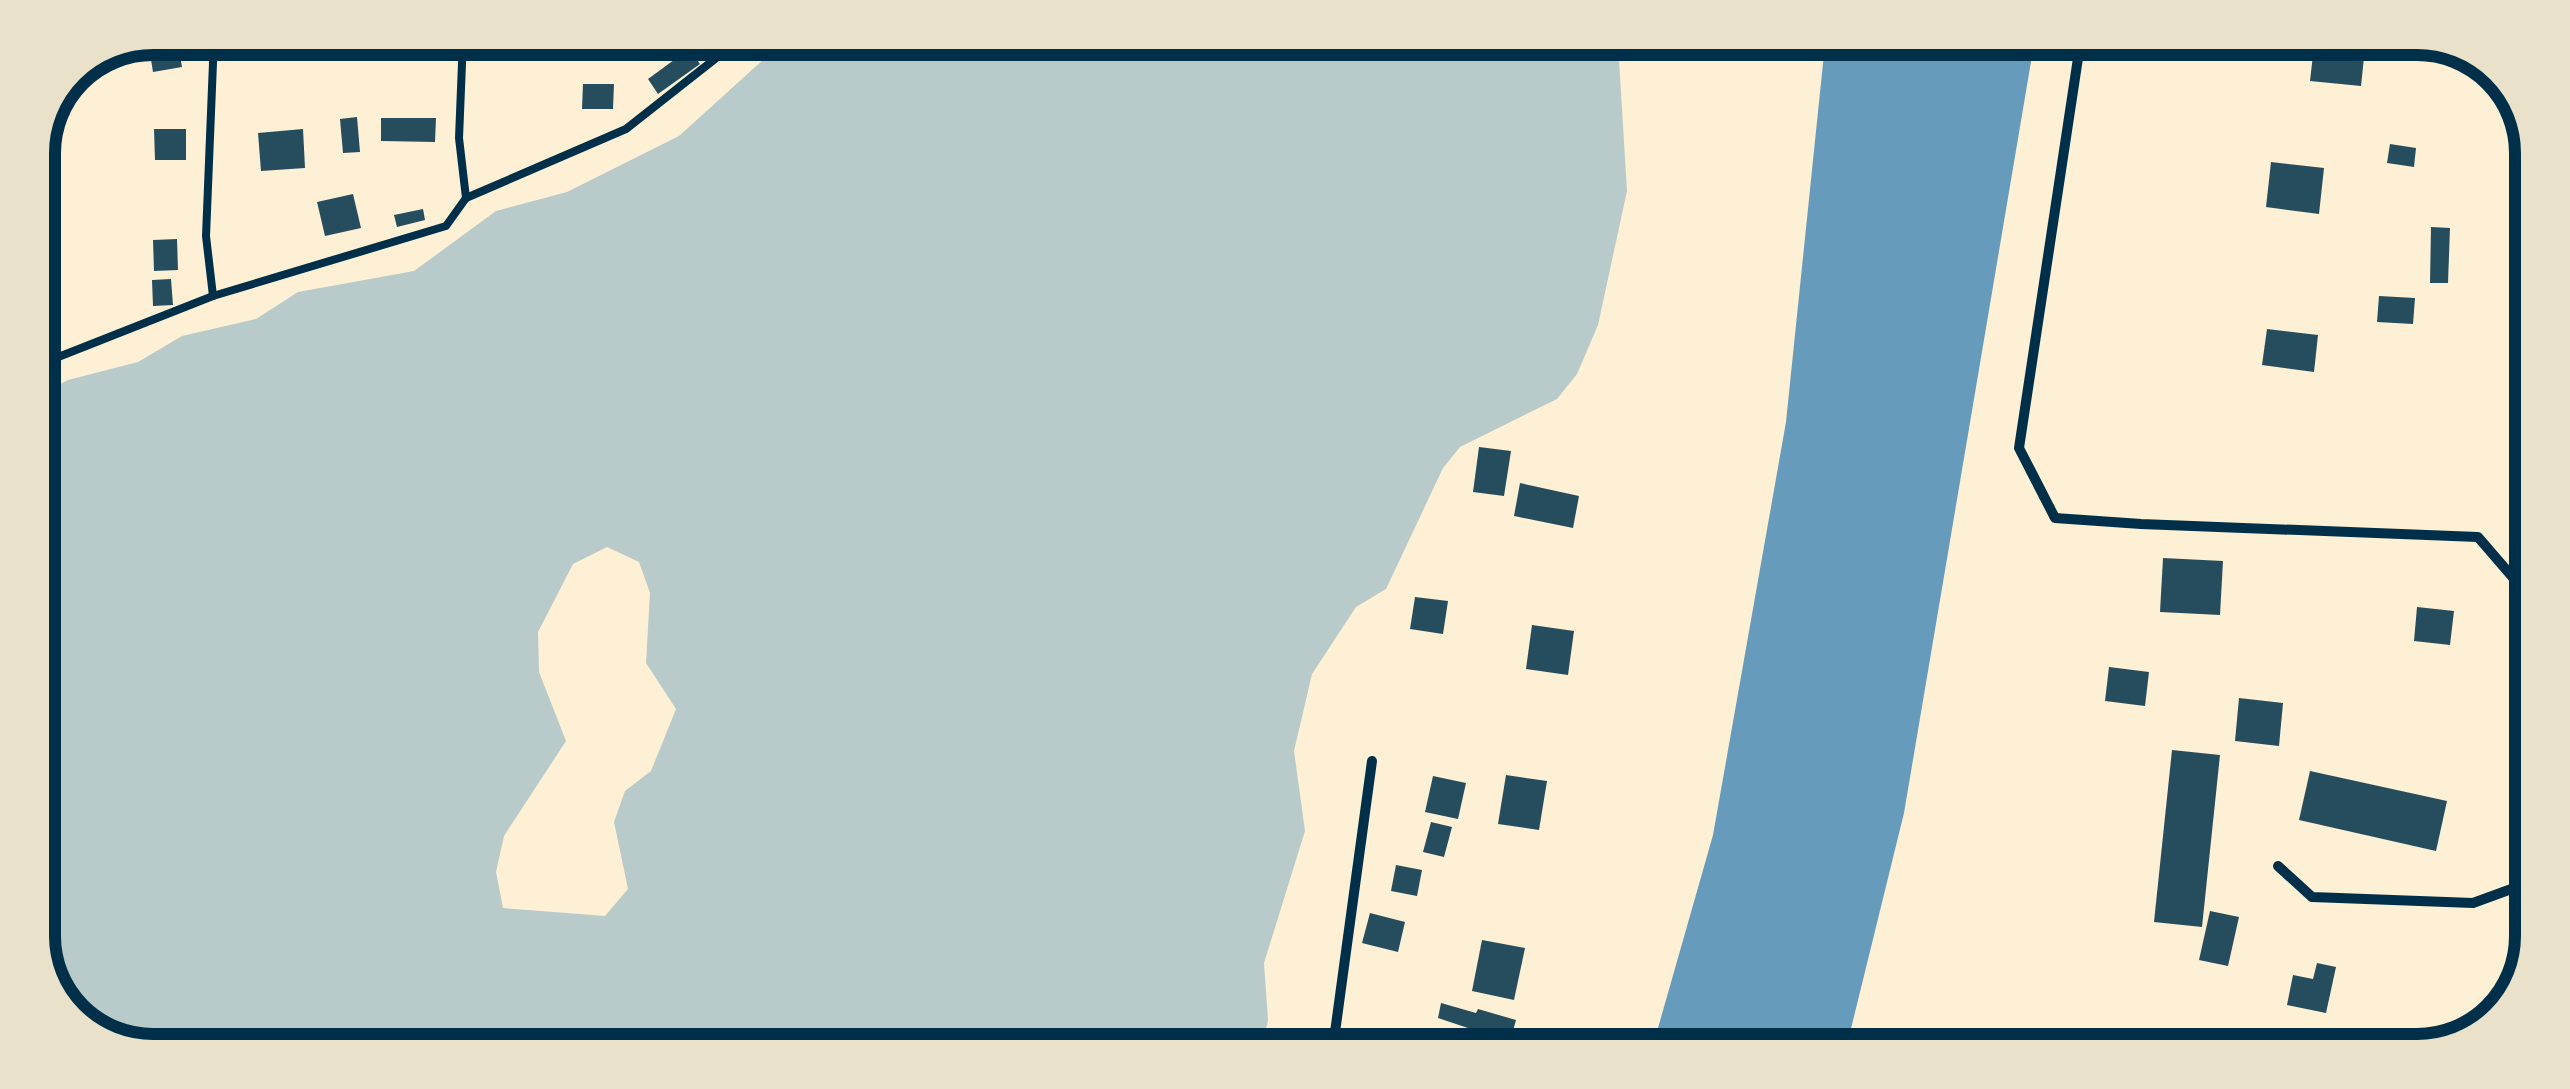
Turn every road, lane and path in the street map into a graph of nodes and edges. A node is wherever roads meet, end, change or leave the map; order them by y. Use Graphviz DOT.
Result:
graph roads {
  1 [pos="213,55"];
  2 [pos="462,55"];
  3 [pos="718,55"];
  4 [pos="2078,55"];
  5 [pos="466,198"];
  6 [pos="213,296"];
  7 [pos="55,358"];
  8 [pos="2515,579"];
  9 [pos="1372,761"];
  10 [pos="2278,866"];
  11 [pos="2515,888"];
  12 [pos="1335,1034"];
  1 -- 6 [label="lane"];
  2 -- 5 [label="lane"];
  3 -- 5 [label="lane"];
  4 -- 8 [label="street"];
  5 -- 6 [label="lane"];
  6 -- 7 [label="lane"];
  9 -- 12 [label="street"];
  10 -- 11 [label="street"];
}
